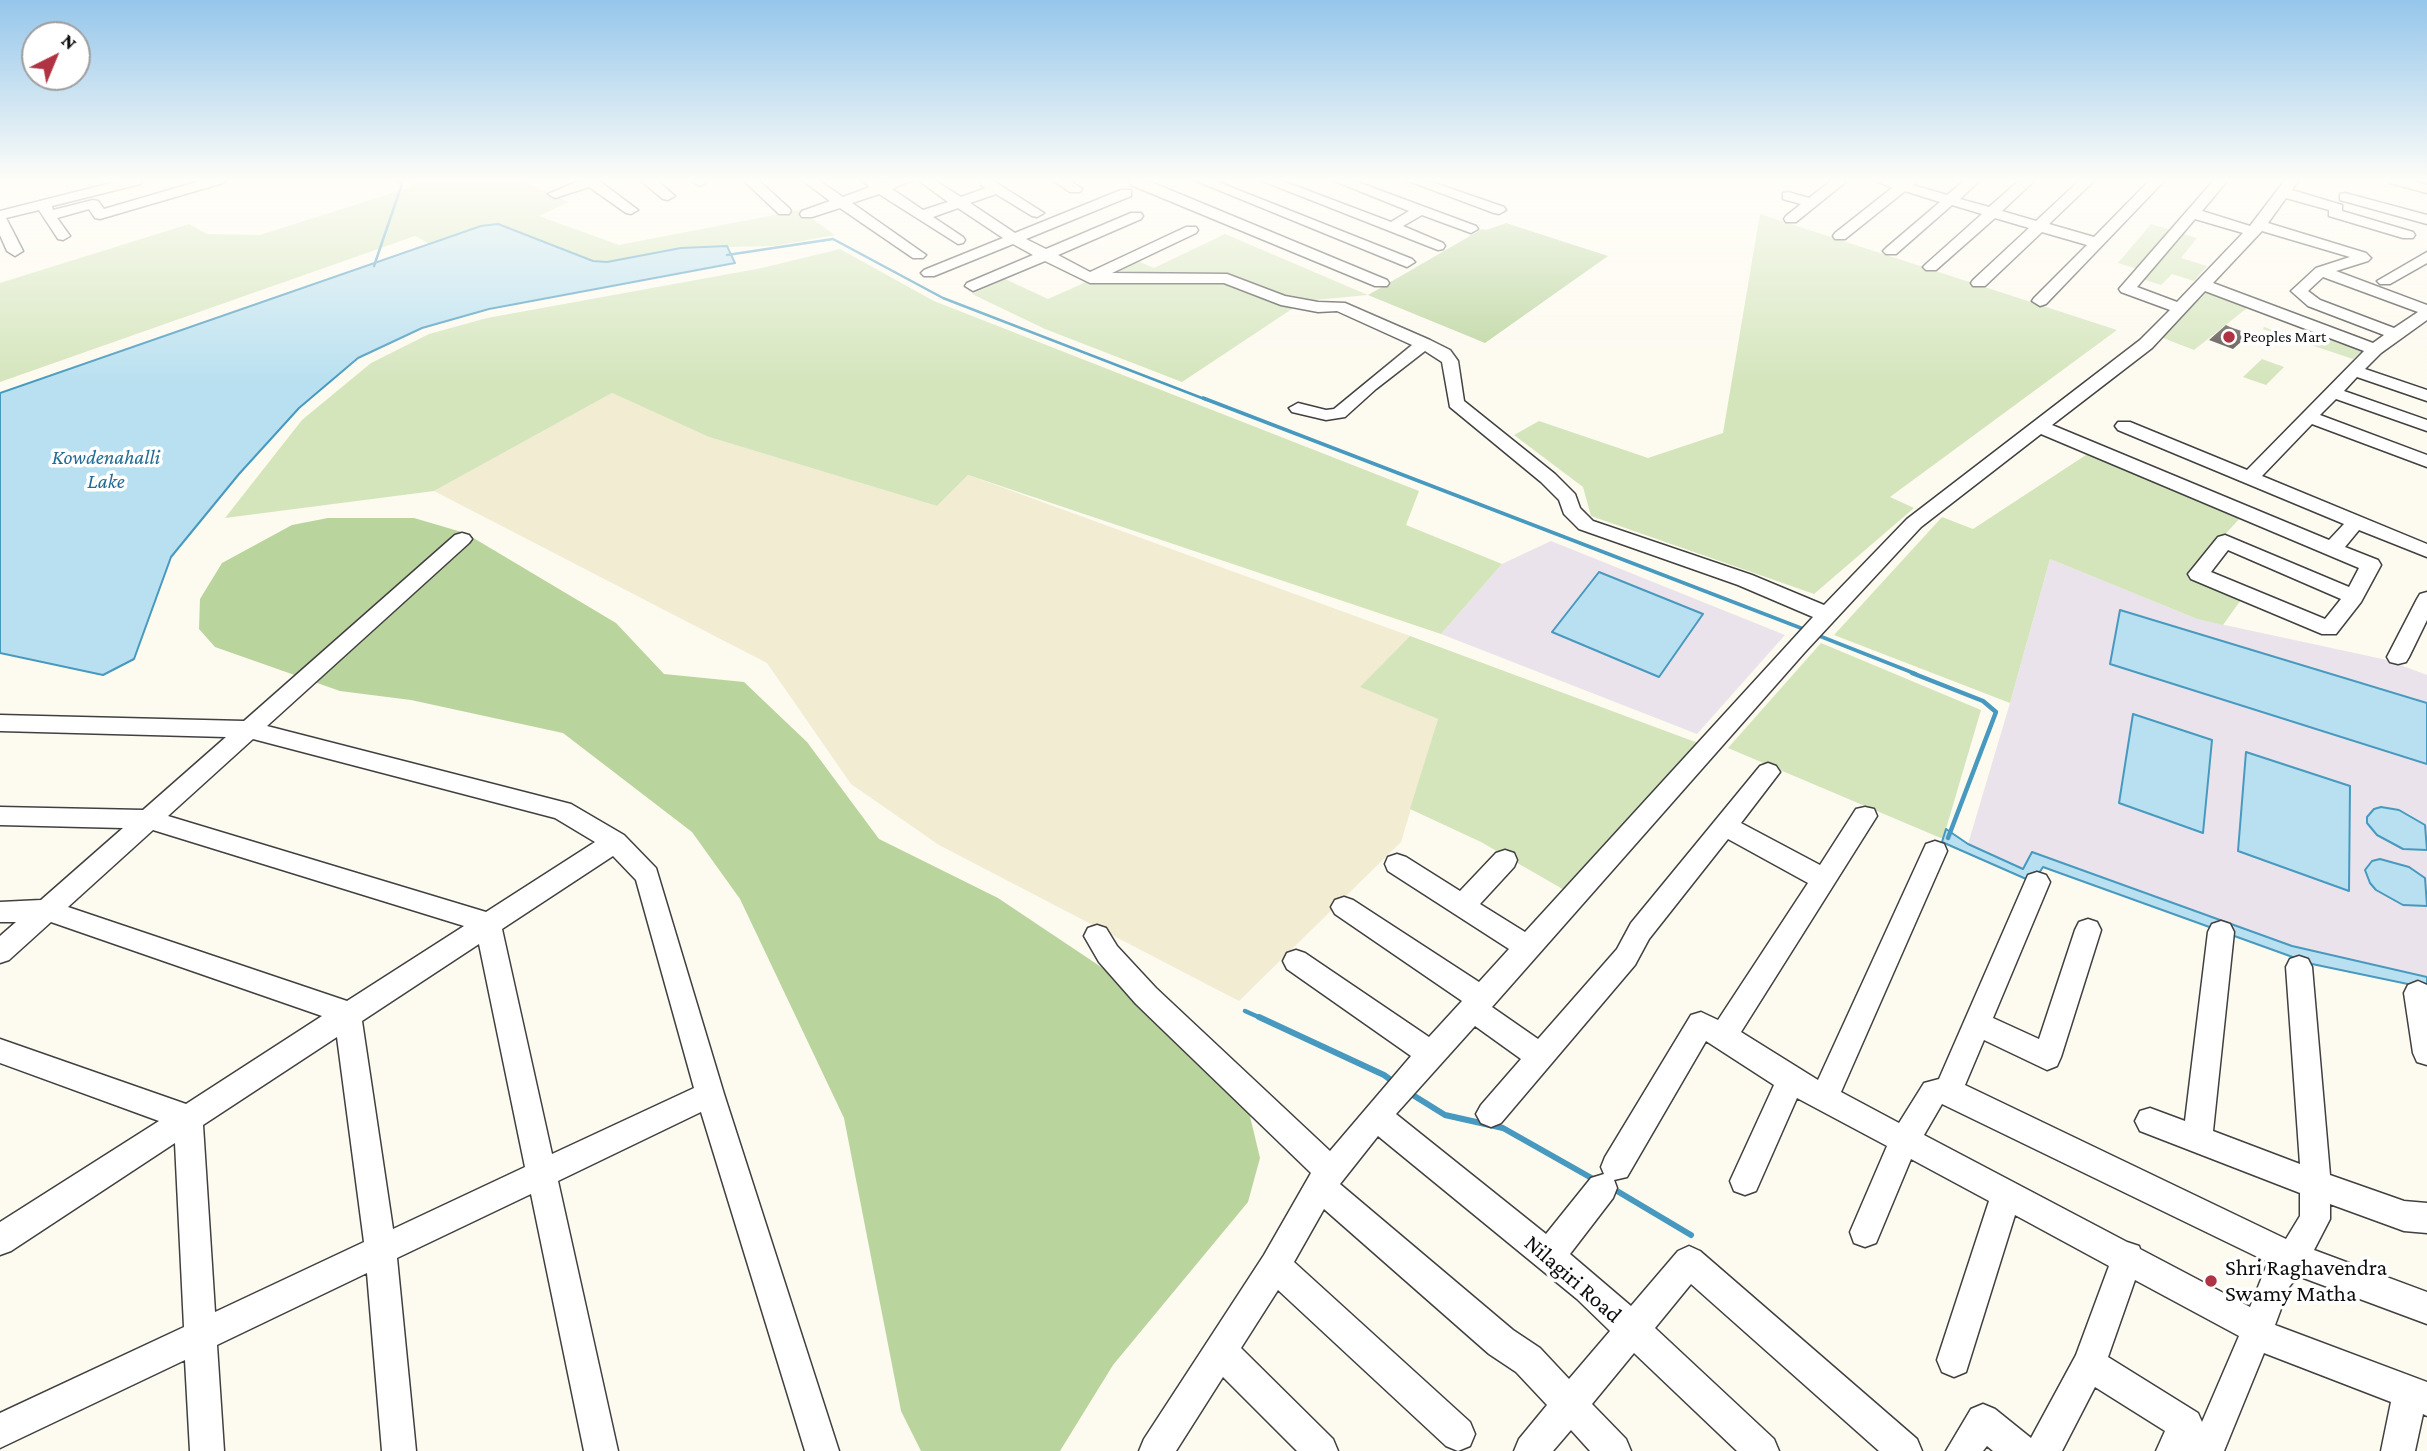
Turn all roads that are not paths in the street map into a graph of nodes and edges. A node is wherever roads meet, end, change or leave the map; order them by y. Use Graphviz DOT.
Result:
graph roads {
  1 [pos="14,248"];
  2 [pos="908,248"];
  3 [pos="993,248"];
  4 [pos="1031,248"];
  5 [pos="1058,248"];
  6 [pos="1154,248"];
  7 [pos="1298,248"];
  8 [pos="1371,248"];
  9 [pos="1895,248"];
  10 [pos="1952,248"];
  11 [pos="2016,248"];
  12 [pos="2092,248"];
  13 [pos="2162,248"];
  14 [pos="2236,248"];
  15 [pos="2326,248"];
  16 [pos="15,251"];
  17 [pos="1891,251"];
  18 [pos="1043,254"];
  19 [pos="918,255"];
  20 [pos="2427,257"];
  21 [pos="1407,262"];
  22 [pos="2341,265"];
  23 [pos="1931,267"];
  24 [pos="2321,271"];
  25 [pos="929,273"];
  26 [pos="1083,282"];
  27 [pos="1381,283"];
  28 [pos="1979,283"];
  29 [pos="2201,284"];
  30 [pos="973,286"];
  31 [pos="2380,286"];
  32 [pos="2040,301"];
  33 [pos="2361,303"];
  34 [pos="2425,306"];
  35 [pos="2180,308"];
  36 [pos="2390,333"];
  37 [pos="1424,344"];
  38 [pos="2375,349"];
  39 [pos="2356,371"];
  40 [pos="2334,393"];
  41 [pos="2427,396"];
  42 [pos="1298,408"];
  43 [pos="2309,417"];
  44 [pos="2124,426"];
  45 [pos="2427,426"];
  46 [pos="2040,427"];
  47 [pos="2427,461"];
  48 [pos="2250,477"];
  49 [pos="2249,514"];
  50 [pos="2356,522"];
  51 [pos="462,539"];
  52 [pos="2225,541"];
  53 [pos="2332,549"];
  54 [pos="2427,551"];
  55 [pos="2354,597"];
  56 [pos="2427,598"];
  57 [pos="1825,618"];
  58 [pos="1797,647"];
  59 [pos="2398,657"];
  60 [pos="0,723"];
  61 [pos="247,729"];
  62 [pos="1768,772"];
  63 [pos="0,816"];
  64 [pos="1865,816"];
  65 [pos="147,819"];
  66 [pos="1725,826"];
  67 [pos="615,842"];
  68 [pos="1935,851"];
  69 [pos="1506,860"];
  70 [pos="1397,864"];
  71 [pos="1824,879"];
  72 [pos="2036,882"];
  73 [pos="1344,906"];
  74 [pos="1462,906"];
  75 [pos="47,910"];
  76 [pos="0,912"];
  77 [pos="488,923"];
  78 [pos="2088,930"];
  79 [pos="2221,932"];
  80 [pos="1097,936"];
  81 [pos="1528,948"];
  82 [pos="0,952"];
  83 [pos="1296,961"];
  84 [pos="2299,967"];
  85 [pos="2418,993"];
  86 [pos="1477,1004"];
  87 [pos="347,1013"];
  88 [pos="1977,1023"];
  89 [pos="1723,1036"];
  90 [pos="0,1051"];
  91 [pos="2427,1054"];
  92 [pos="1432,1055"];
  93 [pos="1540,1057"];
  94 [pos="1791,1080"];
  95 [pos="1948,1091"];
  96 [pos="710,1094"];
  97 [pos="1824,1097"];
  98 [pos="1491,1114"];
  99 [pos="1376,1116"];
  100 [pos="188,1118"];
  101 [pos="2150,1121"];
  102 [pos="1905,1140"];
  103 [pos="2197,1140"];
  104 [pos="543,1173"];
  105 [pos="1326,1179"];
  106 [pos="1745,1181"];
  107 [pos="2317,1185"];
  108 [pos="2007,1193"];
  109 [pos="2427,1218"];
  110 [pos="1865,1232"];
  111 [pos="0,1240"];
  112 [pos="381,1250"];
  113 [pos="1549,1256"];
  114 [pos="2128,1257"];
  115 [pos="2292,1258"];
  116 [pos="1275,1266"];
  117 [pos="2427,1308"];
  118 [pos="1633,1330"];
  119 [pos="2257,1331"];
  120 [pos="202,1335"];
  121 [pos="1220,1352"];
  122 [pos="1954,1360"];
  123 [pos="2089,1364"];
  124 [pos="2418,1396"];
  125 [pos="1571,1407"];
  126 [pos="0,1431"];
  127 [pos="1458,1434"];
  128 [pos="2189,1448"];
  129 [pos="1160,1449"];
  130 [pos="207,1451"];
  131 [pos="399,1451"];
  132 [pos="601,1451"];
  133 [pos="822,1451"];
  134 [pos="1321,1451"];
  135 [pos="1531,1451"];
  136 [pos="1614,1451"];
  137 [pos="1762,1451"];
  138 [pos="1905,1451"];
  139 [pos="1963,1451"];
  140 [pos="2020,1451"];
  141 [pos="2043,1451"];
  142 [pos="2398,1451"];
  1 -- 16 [label="street"];
  2 -- 19 [label="street"];
  3 -- 25 [label="street"];
  4 -- 18 [label="street"];
  5 -- 18 [label="street"];
  6 -- 26 [label="street"];
  7 -- 27 [label="street"];
  8 -- 21 [label="street"];
  9 -- 17 [label="street"];
  10 -- 23 [label="street"];
  11 -- 28 [label="street"];
  12 -- 32 [label="street"];
  13 -- 35 [label="street"];
  14 -- 29 [label="street"];
  15 -- 22 [label="street"];
  18 -- 26 [label="street"];
  18 -- 30 [label="street"];
  20 -- 31 [label="street"];
  22 -- 24 [label="street"];
  22 -- 31 [label="street"];
  24 -- 31 [label="street"];
  24 -- 36 [label="street"];
  26 -- 37 [label="street"];
  29 -- 35 [label="street"];
  29 -- 38 [label="street"];
  31 -- 33 [label="street"];
  31 -- 34 [label="street"];
  34 -- 36 [label="street"];
  35 -- 46 [label="street"];
  36 -- 38 [label="street"];
  37 -- 42 [label="street"];
  37 -- 57 [label="street"];
  38 -- 39 [label="street"];
  39 -- 40 [label="street"];
  39 -- 41 [label="street"];
  40 -- 43 [label="street"];
  40 -- 45 [label="street"];
  43 -- 47 [label="street"];
  43 -- 48 [label="street"];
  44 -- 48 [label="street"];
  46 -- 49 [label="street"];
  46 -- 57 [label="street"];
  48 -- 50 [label="street"];
  49 -- 52 [label="street"];
  49 -- 53 [label="street"];
  50 -- 53 [label="street"];
  50 -- 54 [label="street"];
  51 -- 61 [label="street"];
  52 -- 55 [label="street"];
  52 -- 55 [label="street"];
  53 -- 55 [label="street"];
  56 -- 59 [label="street"];
  57 -- 58 [label="street"];
  58 -- 81 [label="street"];
  60 -- 61 [label="street"];
  61 -- 65 [label="street"];
  61 -- 67 [label="street"];
  62 -- 66 [label="street"];
  63 -- 65 [label="street"];
  64 -- 71 [label="street"];
  65 -- 75 [label="street"];
  65 -- 77 [label="street"];
  66 -- 71 [label="street"];
  66 -- 93 [label="street"];
  67 -- 77 [label="street"];
  67 -- 96 [label="street"];
  68 -- 97 [label="street"];
  69 -- 74 [label="street"];
  70 -- 74 [label="street"];
  71 -- 89 [label="street"];
  72 -- 88 [label="street"];
  73 -- 86 [label="street"];
  74 -- 81 [label="street"];
  75 -- 76 [label="street"];
  75 -- 82 [label="street"];
  75 -- 87 [label="street"];
  77 -- 87 [label="street"];
  77 -- 104 [label="street"];
  78 -- 88 [label="street"];
  79 -- 103 [label="street"];
  80 -- 105 [label="street"];
  81 -- 86 [label="street"];
  83 -- 92 [label="street"];
  84 -- 107 [label="street"];
  85 -- 91 [label="street"];
  86 -- 92 [label="street"];
  86 -- 93 [label="street"];
  87 -- 100 [label="street"];
  87 -- 112 [label="street"];
  88 -- 95 [label="street"];
  89 -- 94 [label="street"];
  89 -- 113 [label="street"];
  90 -- 100 [label="street"];
  92 -- 99 [label="street"];
  93 -- 98 [label="street"];
  94 -- 97 [label="street"];
  94 -- 106 [label="street"];
  95 -- 102 [label="street"];
  95 -- 115 [label="street"];
  96 -- 104 [label="street"];
  96 -- 133 [label="street"];
  97 -- 102 [label="street"];
  99 -- 105 [label="street"];
  99 -- 113 [label="street, Nilagiri Road"];
  100 -- 111 [label="street"];
  100 -- 120 [label="street"];
  101 -- 103 [label="street"];
  102 -- 108 [label="street"];
  102 -- 110 [label="street"];
  103 -- 107 [label="street"];
  104 -- 112 [label="street"];
  104 -- 132 [label="street"];
  105 -- 116 [label="street"];
  105 -- 125 [label="street"];
  107 -- 109 [label="street"];
  107 -- 115 [label="street"];
  108 -- 114 [label="street"];
  108 -- 122 [label="street"];
  112 -- 120 [label="street"];
  112 -- 131 [label="street"];
  113 -- 118 [label="street, Nilagiri Road"];
  114 -- 119 [label="street"];
  114 -- 123 [label="street"];
  115 -- 117 [label="street"];
  115 -- 119 [label="street"];
  116 -- 121 [label="street"];
  116 -- 127 [label="street"];
  118 -- 125 [label="street"];
  118 -- 137 [label="street, Nilagiri Road"];
  118 -- 138 [label="street"];
  119 -- 124 [label="street"];
  119 -- 128 [label="street"];
  120 -- 126 [label="street"];
  120 -- 130 [label="street"];
  121 -- 129 [label="street"];
  121 -- 134 [label="street"];
  123 -- 128 [label="street"];
  123 -- 141 [label="street"];
  124 -- 142 [label="street"];
  125 -- 135 [label="street"];
  125 -- 136 [label="street"];
  139 -- 140 [label="street"];
}
